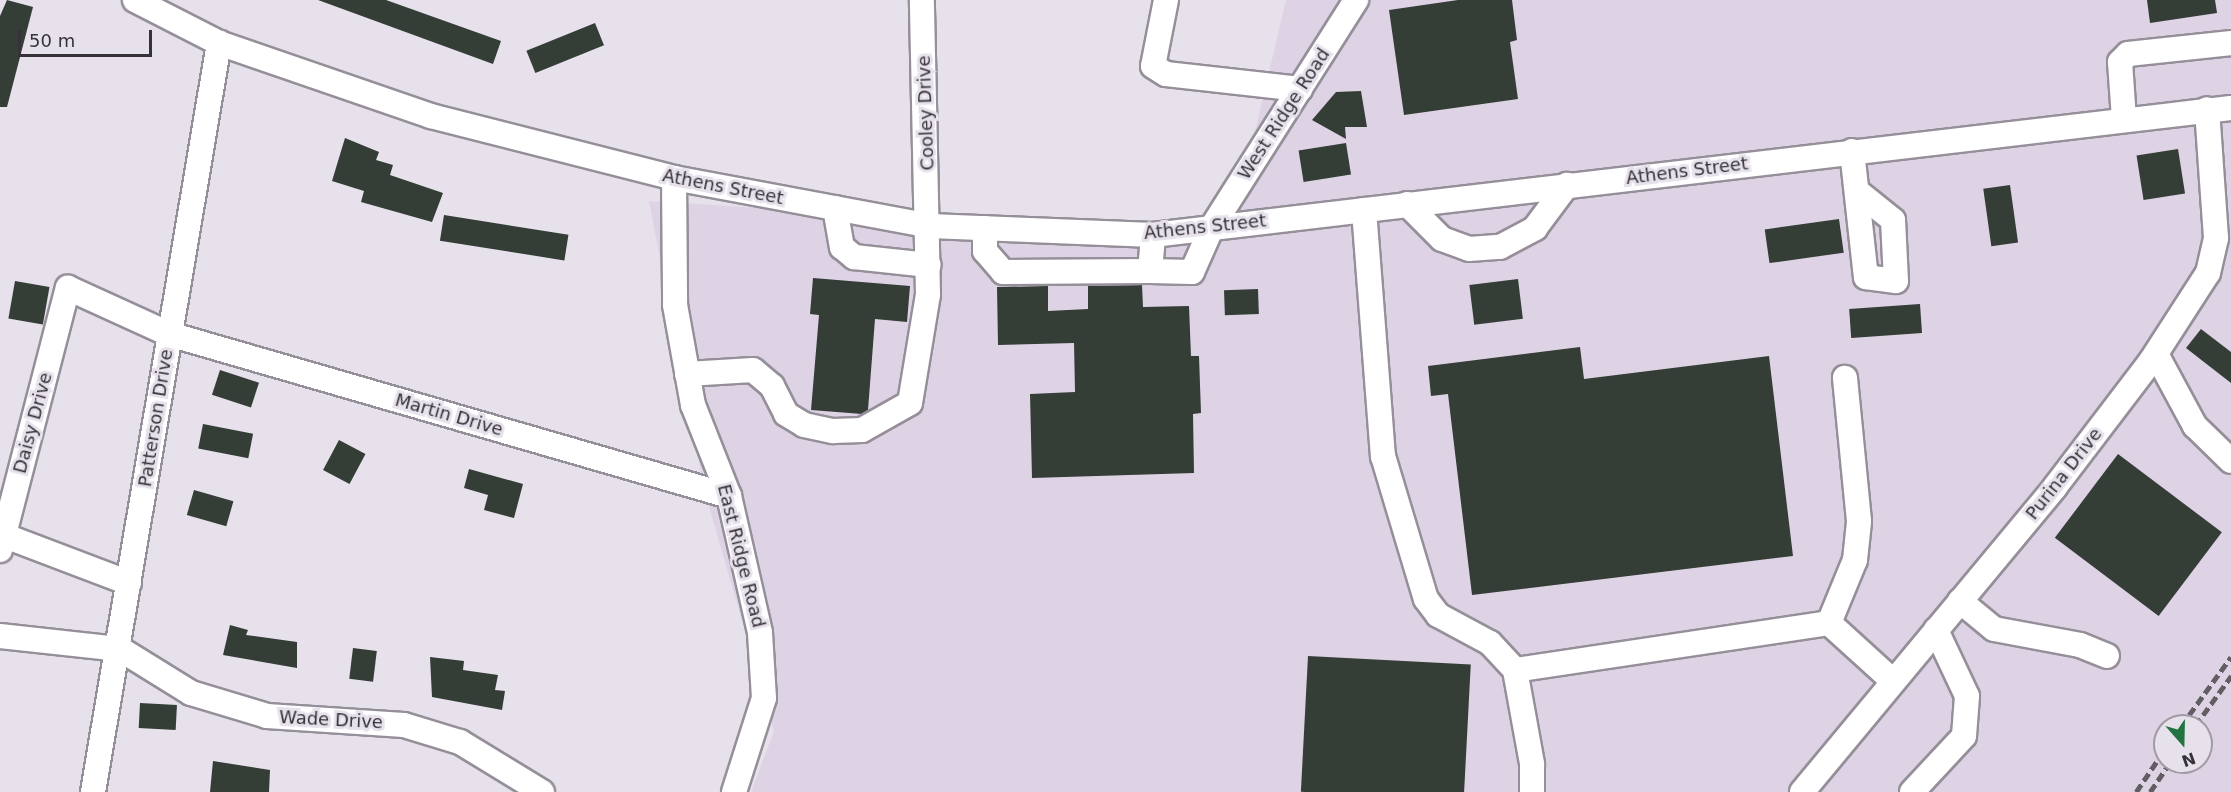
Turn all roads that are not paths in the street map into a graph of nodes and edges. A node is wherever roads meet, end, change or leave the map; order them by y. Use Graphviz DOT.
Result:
graph roads {
  1 [pos="135,0"];
  2 [pos="922,0"];
  3 [pos="1166,0"];
  4 [pos="1356,0"];
  5 [pos="174,9"];
  6 [pos="219,43"];
  7 [pos="2231,43"];
  8 [pos="1300,89"];
  9 [pos="2219,109"];
  10 [pos="2124,119"];
  11 [pos="1852,151"];
  12 [pos="674,178"];
  13 [pos="1568,185"];
  14 [pos="1858,192"];
  15 [pos="1407,204"];
  16 [pos="835,208"];
  17 [pos="1364,210"];
  18 [pos="930,226"];
  19 [pos="985,228"];
  20 [pos="1212,228"];
  21 [pos="1153,235"];
  22 [pos="929,265"];
  23 [pos="1150,271"];
  24 [pos="169,334"];
  25 [pos="2156,354"];
  26 [pos="687,374"];
  27 [pos="1845,378"];
  28 [pos="2231,461"];
  29 [pos="729,496"];
  30 [pos="1,540"];
  31 [pos="129,583"];
  32 [pos="1960,601"];
  33 [pos="1829,623"];
  34 [pos="1936,630"];
  35 [pos="0,636"];
  36 [pos="120,649"];
  37 [pos="2107,656"];
  38 [pos="1515,670"];
  39 [pos="1893,681"];
  40 [pos="93,792"];
  41 [pos="542,792"];
  42 [pos="734,792"];
  43 [pos="1532,792"];
  44 [pos="1802,792"];
  45 [pos="1912,792"];
  1 -- 5 [label="street, Athens Street"];
  2 -- 18 [label="street, Cooley Drive"];
  3 -- 8 [label="street"];
  4 -- 8 [label="street, West Ridge Road"];
  5 -- 6 [label="street, Athens Street"];
  6 -- 12 [label="street, Athens Street"];
  6 -- 24 [label="street, Patterson Drive"];
  7 -- 10 [label="street"];
  8 -- 20 [label="street, West Ridge Road"];
  9 -- 10 [label="street, Athens Street"];
  9 -- 25 [label="street, Purina Drive"];
  10 -- 11 [label="street, Athens Street"];
  11 -- 13 [label="street, Athens Street"];
  11 -- 14 [label="street"];
  12 -- 16 [label="street, Athens Street"];
  12 -- 26 [label="street, East Ridge Road"];
  13 -- 15 [label="street, Athens Street"];
  13 -- 15 [label="street"];
  15 -- 17 [label="street, Athens Street"];
  16 -- 18 [label="street, Athens Street"];
  16 -- 22 [label="street"];
  17 -- 20 [label="street, Athens Street"];
  17 -- 38 [label="street"];
  18 -- 19 [label="street, Athens Street"];
  18 -- 22 [label="street, Cooley Drive"];
  19 -- 21 [label="street, Athens Street"];
  19 -- 23 [label="street"];
  20 -- 21 [label="street, Athens Street"];
  20 -- 23 [label="street, West Ridge Road"];
  21 -- 23 [label="street"];
  22 -- 26 [label="street, Cooley Drive"];
  24 -- 29 [label="street, Martin Drive"];
  24 -- 30 [label="street, Daisy Drive"];
  24 -- 31 [label="street, Patterson Drive"];
  25 -- 28 [label="street"];
  25 -- 32 [label="street, Purina Drive"];
  26 -- 29 [label="street, East Ridge Road"];
  27 -- 33 [label="street"];
  29 -- 42 [label="street, East Ridge Road"];
  30 -- 31 [label="street, Daisy Drive"];
  31 -- 36 [label="street, Patterson Drive"];
  32 -- 34 [label="street, Purina Drive"];
  32 -- 37 [label="street"];
  33 -- 38 [label="street"];
  33 -- 39 [label="street"];
  34 -- 39 [label="street, Purina Drive"];
  34 -- 45 [label="street"];
  35 -- 36 [label="street"];
  36 -- 40 [label="street, Patterson Drive"];
  36 -- 41 [label="street, Wade Drive"];
  38 -- 43 [label="street"];
  39 -- 44 [label="street, Purina Drive"];
}
